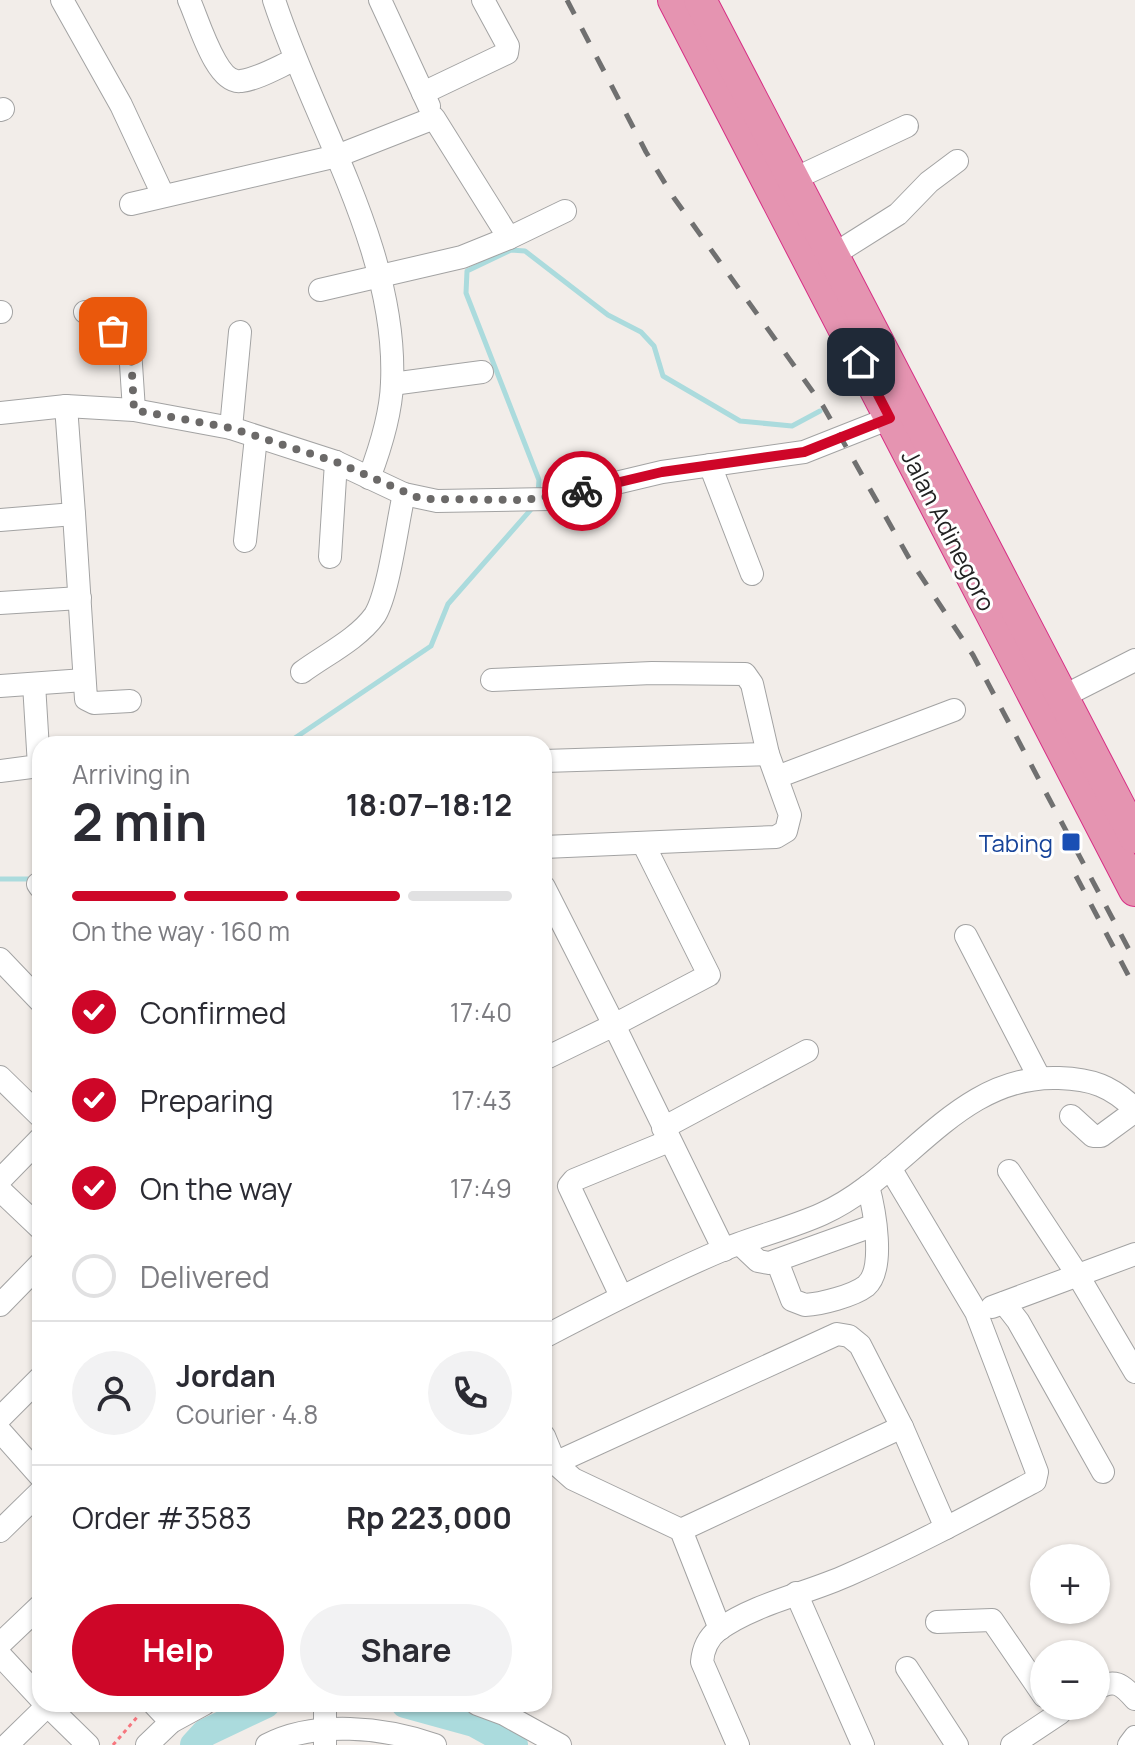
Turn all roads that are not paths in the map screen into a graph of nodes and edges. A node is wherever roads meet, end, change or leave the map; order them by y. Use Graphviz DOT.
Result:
graph roads {
  1 [pos="62,0"];
  2 [pos="189,0"];
  3 [pos="274,0"];
  4 [pos="380,0"];
  5 [pos="483,0"];
  6 [pos="674,0"];
  7 [pos="700,0"];
  8 [pos="294,60"];
  9 [pos="423,93"];
  10 [pos="434,118"];
  11 [pos="907,126"];
  12 [pos="337,156"];
  13 [pos="957,161"];
  14 [pos="794,179"];
  15 [pos="163,195"];
  16 [pos="131,204"];
  17 [pos="565,211"];
  18 [pos="509,238"];
  19 [pos="833,255"];
  20 [pos="381,278"];
  21 [pos="320,290"];
  22 [pos="85,312"];
  23 [pos="240,332"];
  24 [pos="482,372"];
  25 [pos="392,384"];
  26 [pos="66,406"];
  27 [pos="134,410"];
  28 [pos="0,413"];
  29 [pos="890,418"];
  30 [pos="231,428"];
  31 [pos="256,437"];
  32 [pos="336,462"];
  33 [pos="710,465"];
  34 [pos="369,478"];
  35 [pos="404,494"];
  36 [pos="74,514"];
  37 [pos="0,520"];
  38 [pos="245,541"];
  39 [pos="330,557"];
  40 [pos="752,574"];
  41 [pos="80,598"];
  42 [pos="0,603"];
  43 [pos="1135,660"];
  44 [pos="302,672"];
  45 [pos="84,680"];
  46 [pos="492,680"];
  47 [pos="34,684"];
  48 [pos="0,686"];
  49 [pos="1064,696"];
  50 [pos="130,701"];
  51 [pos="954,710"];
  52 [pos="37,736"];
  53 [pos="768,754"];
  54 [pos="552,761"];
  55 [pos="32,767"];
  56 [pos="0,771"];
  57 [pos="777,777"];
  58 [pos="1135,837"];
  59 [pos="643,843"];
  60 [pos="552,847"];
  61 [pos="1135,890"];
  62 [pos="552,903"];
  63 [pos="966,936"];
  64 [pos="4,970"];
  65 [pos="32,994"];
  66 [pos="614,1025"];
  67 [pos="807,1051"];
  68 [pos="552,1055"];
  69 [pos="0,1077"];
  70 [pos="1039,1077"];
  71 [pos="32,1108"];
  72 [pos="1135,1110"];
  73 [pos="1071,1116"];
  74 [pos="666,1134"];
  75 [pos="32,1147"];
  76 [pos="890,1168"];
  77 [pos="1009,1171"];
  78 [pos="0,1180"];
  79 [pos="868,1186"];
  80 [pos="0,1190"];
  81 [pos="32,1220"];
  82 [pos="875,1225"];
  83 [pos="732,1247"];
  84 [pos="1135,1254"];
  85 [pos="777,1261"];
  86 [pos="32,1272"];
  87 [pos="1077,1274"];
  88 [pos="621,1296"];
  89 [pos="1004,1303"];
  90 [pos="0,1305"];
  91 [pos="976,1312"];
  92 [pos="552,1333"];
  93 [pos="1135,1372"];
  94 [pos="32,1386"];
  95 [pos="0,1418"];
  96 [pos="902,1427"];
  97 [pos="0,1431"];
  98 [pos="552,1456"];
  99 [pos="555,1463"];
  100 [pos="32,1467"];
  101 [pos="1103,1472"];
  102 [pos="32,1500"];
  103 [pos="946,1528"];
  104 [pos="681,1530"];
  105 [pos="0,1531"];
  106 [pos="796,1593"];
  107 [pos="32,1614"];
  108 [pos="937,1622"];
  109 [pos="720,1629"];
  110 [pos="0,1644"];
  111 [pos="0,1655"];
  112 [pos="907,1668"];
  113 [pos="1030,1674"];
  114 [pos="1110,1683"];
  115 [pos="32,1689"];
  116 [pos="1135,1699"];
  117 [pos="35,1712"];
  118 [pos="54,1712"];
  119 [pos="153,1712"];
  120 [pos="189,1712"];
  121 [pos="506,1712"];
  122 [pos="1045,1720"];
  123 [pos="171,1722"];
  124 [pos="325,1724"];
  125 [pos="1135,1737"];
  126 [pos="421,1742"];
  127 [pos="7,1745"];
  128 [pos="88,1745"];
  129 [pos="147,1745"];
  130 [pos="267,1745"];
  131 [pos="560,1745"];
  132 [pos="738,1745"];
  133 [pos="863,1745"];
  134 [pos="957,1745"];
  135 [pos="1012,1745"];
  136 [pos="1129,1745"];
  1 -- 15 [label="street"];
  2 -- 8 [label="street"];
  3 -- 8 [label="street"];
  4 -- 9 [label="street"];
  5 -- 9 [label="street"];
  6 -- 29 [label="highway, Jalan Adinegoro"];
  7 -- 14 [label="highway, Jalan Adinegoro"];
  8 -- 12 [label="street"];
  9 -- 10 [label="street"];
  10 -- 12 [label="street"];
  10 -- 18 [label="street"];
  11 -- 14 [label="street"];
  12 -- 15 [label="street"];
  12 -- 20 [label="street"];
  13 -- 19 [label="street"];
  14 -- 19 [label="highway, Jalan Adinegoro"];
  15 -- 16 [label="street"];
  17 -- 18 [label="street"];
  18 -- 20 [label="street"];
  19 -- 49 [label="highway, Jalan Adinegoro"];
  20 -- 21 [label="street"];
  20 -- 25 [label="street"];
  22 -- 27 [label="street"];
  23 -- 30 [label="street"];
  24 -- 25 [label="street"];
  25 -- 34 [label="street"];
  26 -- 27 [label="street"];
  26 -- 28 [label="street"];
  26 -- 36 [label="street"];
  27 -- 30 [label="street"];
  29 -- 33 [label="street"];
  29 -- 61 [label="highway, Jalan Adinegoro"];
  30 -- 31 [label="street"];
  31 -- 32 [label="street"];
  31 -- 38 [label="street"];
  32 -- 34 [label="street"];
  32 -- 39 [label="street"];
  33 -- 35 [label="street"];
  33 -- 40 [label="street"];
  34 -- 35 [label="street"];
  35 -- 44 [label="street"];
  36 -- 37 [label="street"];
  36 -- 41 [label="street"];
  41 -- 42 [label="street"];
  41 -- 45 [label="street"];
  43 -- 49 [label="street"];
  45 -- 47 [label="street"];
  45 -- 50 [label="street"];
  46 -- 53 [label="street"];
  47 -- 48 [label="street"];
  47 -- 52 [label="street"];
  49 -- 58 [label="highway, Jalan Adinegoro"];
  51 -- 57 [label="street"];
  53 -- 54 [label="street"];
  53 -- 57 [label="street"];
  55 -- 56 [label="street"];
  57 -- 59 [label="street"];
  59 -- 60 [label="street"];
  59 -- 66 [label="street"];
  62 -- 66 [label="street"];
  63 -- 70 [label="street"];
  64 -- 65 [label="street"];
  66 -- 68 [label="street"];
  66 -- 74 [label="street"];
  67 -- 74 [label="street"];
  69 -- 71 [label="street"];
  70 -- 72 [label="street"];
  70 -- 76 [label="street"];
  72 -- 73 [label="street"];
  74 -- 83 [label="street"];
  74 -- 88 [label="street"];
  75 -- 78 [label="street"];
  76 -- 79 [label="street"];
  76 -- 91 [label="street"];
  77 -- 87 [label="street"];
  79 -- 82 [label="street"];
  79 -- 83 [label="street"];
  80 -- 81 [label="street"];
  82 -- 85 [label="street"];
  82 -- 85 [label="street"];
  83 -- 85 [label="street"];
  83 -- 88 [label="street"];
  84 -- 87 [label="street"];
  86 -- 90 [label="street"];
  87 -- 89 [label="street"];
  87 -- 93 [label="street"];
  88 -- 92 [label="street"];
  89 -- 91 [label="street"];
  89 -- 101 [label="street"];
  91 -- 103 [label="street"];
  94 -- 95 [label="street"];
  96 -- 99 [label="street"];
  96 -- 103 [label="street"];
  96 -- 104 [label="street"];
  97 -- 100 [label="street"];
  98 -- 99 [label="street"];
  99 -- 104 [label="street"];
  102 -- 105 [label="street"];
  103 -- 106 [label="street"];
  104 -- 109 [label="street"];
  106 -- 109 [label="street"];
  106 -- 133 [label="street"];
  107 -- 110 [label="street"];
  108 -- 113 [label="street"];
  109 -- 132 [label="street"];
  111 -- 115 [label="street"];
  112 -- 134 [label="street"];
  114 -- 116 [label="street"];
  117 -- 127 [label="street"];
  118 -- 128 [label="street"];
  119 -- 123 [label="street"];
  120 -- 123 [label="street"];
  121 -- 131 [label="street"];
  122 -- 135 [label="street"];
  123 -- 129 [label="street"];
  124 -- 126 [label="street"];
  124 -- 130 [label="street"];
  125 -- 136 [label="street"];
}
